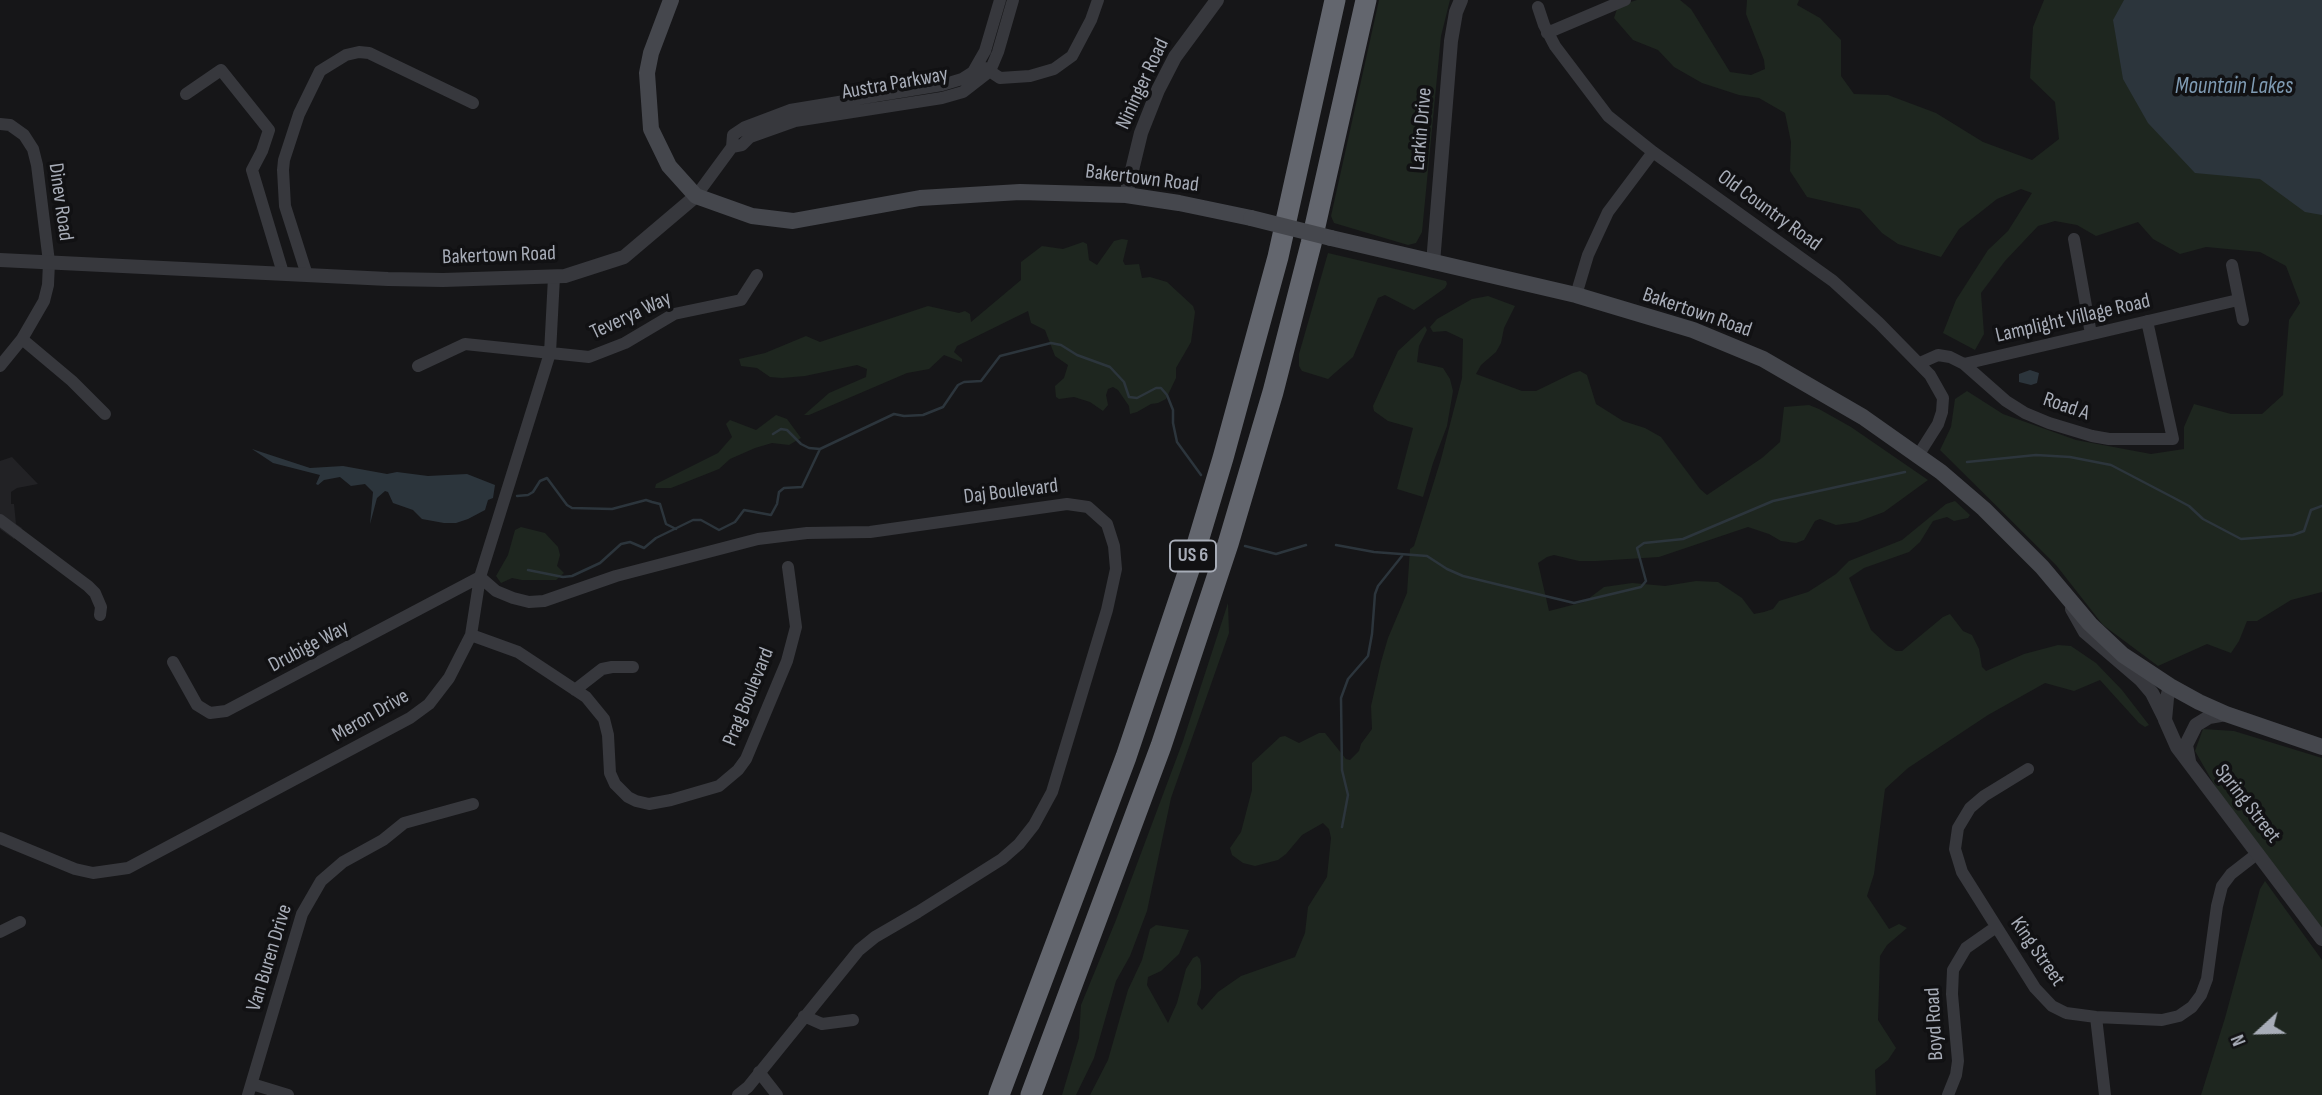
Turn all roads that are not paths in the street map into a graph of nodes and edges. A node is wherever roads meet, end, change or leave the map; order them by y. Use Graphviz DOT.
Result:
graph roads {
  1 [pos="671,0"];
  2 [pos="1000,0"];
  3 [pos="1013,0"];
  4 [pos="1098,0"];
  5 [pos="1217,0"];
  6 [pos="1335,0"];
  7 [pos="1366,0"];
  8 [pos="1461,0"];
  9 [pos="1625,0"];
  10 [pos="1538,7"];
  11 [pos="1547,33"];
  12 [pos="984,68"];
  13 [pos="186,94"];
  14 [pos="473,103"];
  15 [pos="0,124"];
  16 [pos="1653,152"];
  17 [pos="1126,195"];
  18 [pos="696,196"];
  19 [pos="2074,239"];
  20 [pos="0,260"];
  21 [pos="49,262"];
  22 [pos="1433,263"];
  23 [pos="2232,265"];
  24 [pos="283,273"];
  25 [pos="307,275"];
  26 [pos="757,275"];
  27 [pos="554,277"];
  28 [pos="1576,295"];
  29 [pos="2238,300"];
  30 [pos="2243,320"];
  31 [pos="2147,321"];
  32 [pos="2091,334"];
  33 [pos="22,339"];
  34 [pos="550,353"];
  35 [pos="1920,363"];
  36 [pos="1964,364"];
  37 [pos="0,366"];
  38 [pos="418,366"];
  39 [pos="105,414"];
  40 [pos="1919,454"];
  41 [pos="0,520"];
  42 [pos="788,567"];
  43 [pos="480,578"];
  44 [pos="2067,598"];
  45 [pos="100,615"];
  46 [pos="471,635"];
  47 [pos="173,662"];
  48 [pos="633,667"];
  49 [pos="2170,687"];
  50 [pos="575,690"];
  51 [pos="2226,714"];
  52 [pos="2165,720"];
  53 [pos="2322,747"];
  54 [pos="2190,766"];
  55 [pos="2028,769"];
  56 [pos="473,804"];
  57 [pos="0,838"];
  58 [pos="2258,853"];
  59 [pos="20,922"];
  60 [pos="1996,927"];
  61 [pos="0,932"];
  62 [pos="2322,939"];
  63 [pos="804,1016"];
  64 [pos="2096,1017"];
  65 [pos="853,1020"];
  66 [pos="760,1072"];
  67 [pos="250,1090"];
  68 [pos="288,1095"];
  69 [pos="738,1095"];
  70 [pos="777,1095"];
  71 [pos="999,1095"];
  72 [pos="1031,1095"];
  73 [pos="1948,1095"];
  74 [pos="2105,1095"];
  1 -- 18 [label="main road"];
  2 -- 12 [label="street"];
  3 -- 12 [label="street"];
  4 -- 12 [label="street"];
  5 -- 17 [label="street, Nininger Road"];
  6 -- 71 [label="highway, US 6"];
  7 -- 72 [label="highway, US 6"];
  8 -- 22 [label="street, Larkin Drive"];
  9 -- 11 [label="street"];
  10 -- 11 [label="street, Old Country Road"];
  11 -- 16 [label="street, Old Country Road"];
  12 -- 18 [label="street, Austra Parkway"];
  13 -- 24 [label="street"];
  14 -- 25 [label="street"];
  15 -- 21 [label="street, Dinev Road"];
  16 -- 28 [label="street"];
  16 -- 35 [label="street, Old Country Road"];
  17 -- 18 [label="main road, Bakertown Road"];
  17 -- 22 [label="main road, Bakertown Road, bridge"];
  18 -- 27 [label="street, Bakertown Road"];
  19 -- 32 [label="street"];
  20 -- 21 [label="street, Bakertown Road"];
  21 -- 24 [label="street, Bakertown Road"];
  21 -- 33 [label="street, Dinev Road"];
  22 -- 28 [label="main road, Bakertown Road"];
  23 -- 29 [label="street"];
  24 -- 25 [label="street, Bakertown Road"];
  25 -- 27 [label="street, Bakertown Road"];
  26 -- 34 [label="street, Teverya Way"];
  27 -- 34 [label="street, Meron Drive"];
  28 -- 40 [label="main road, Bakertown Road"];
  29 -- 30 [label="street"];
  29 -- 31 [label="street, Lamplight Village Road"];
  31 -- 32 [label="street, Lamplight Village Road"];
  31 -- 36 [label="street, Road A"];
  32 -- 36 [label="street, Lamplight Village Road"];
  33 -- 37 [label="street, Dinev Road"];
  33 -- 39 [label="street"];
  34 -- 38 [label="street, Teverya Way"];
  34 -- 43 [label="street, Meron Drive"];
  35 -- 36 [label="street, Lamplight Village Road"];
  35 -- 40 [label="street, Old Country Road"];
  40 -- 44 [label="main road, Bakertown Road"];
  41 -- 45 [label="street"];
  42 -- 50 [label="street, Prag Boulevard"];
  43 -- 46 [label="street, Meron Drive"];
  43 -- 47 [label="street, Drubige Way"];
  43 -- 63 [label="street, Daj Boulevard"];
  44 -- 49 [label="main road, Bakertown Road"];
  44 -- 52 [label="street, Spring Street"];
  46 -- 50 [label="street, Prag Boulevard"];
  46 -- 57 [label="street, Meron Drive"];
  48 -- 50 [label="street"];
  49 -- 51 [label="main road, Bakertown Road"];
  49 -- 52 [label="street"];
  51 -- 53 [label="main road, Bakertown Road"];
  51 -- 54 [label="street"];
  52 -- 54 [label="street, Spring Street"];
  54 -- 58 [label="street, Spring Street"];
  55 -- 60 [label="street, King Street"];
  56 -- 67 [label="street, Van Buren Drive"];
  58 -- 62 [label="street, Spring Street"];
  58 -- 64 [label="street, King Street"];
  59 -- 61 [label="street"];
  60 -- 64 [label="street, King Street"];
  60 -- 73 [label="street, Boyd Road"];
  63 -- 65 [label="street"];
  63 -- 66 [label="street, Daj Boulevard"];
  64 -- 74 [label="street"];
  66 -- 69 [label="street, Daj Boulevard"];
  66 -- 70 [label="street"];
  67 -- 68 [label="street"];
}
